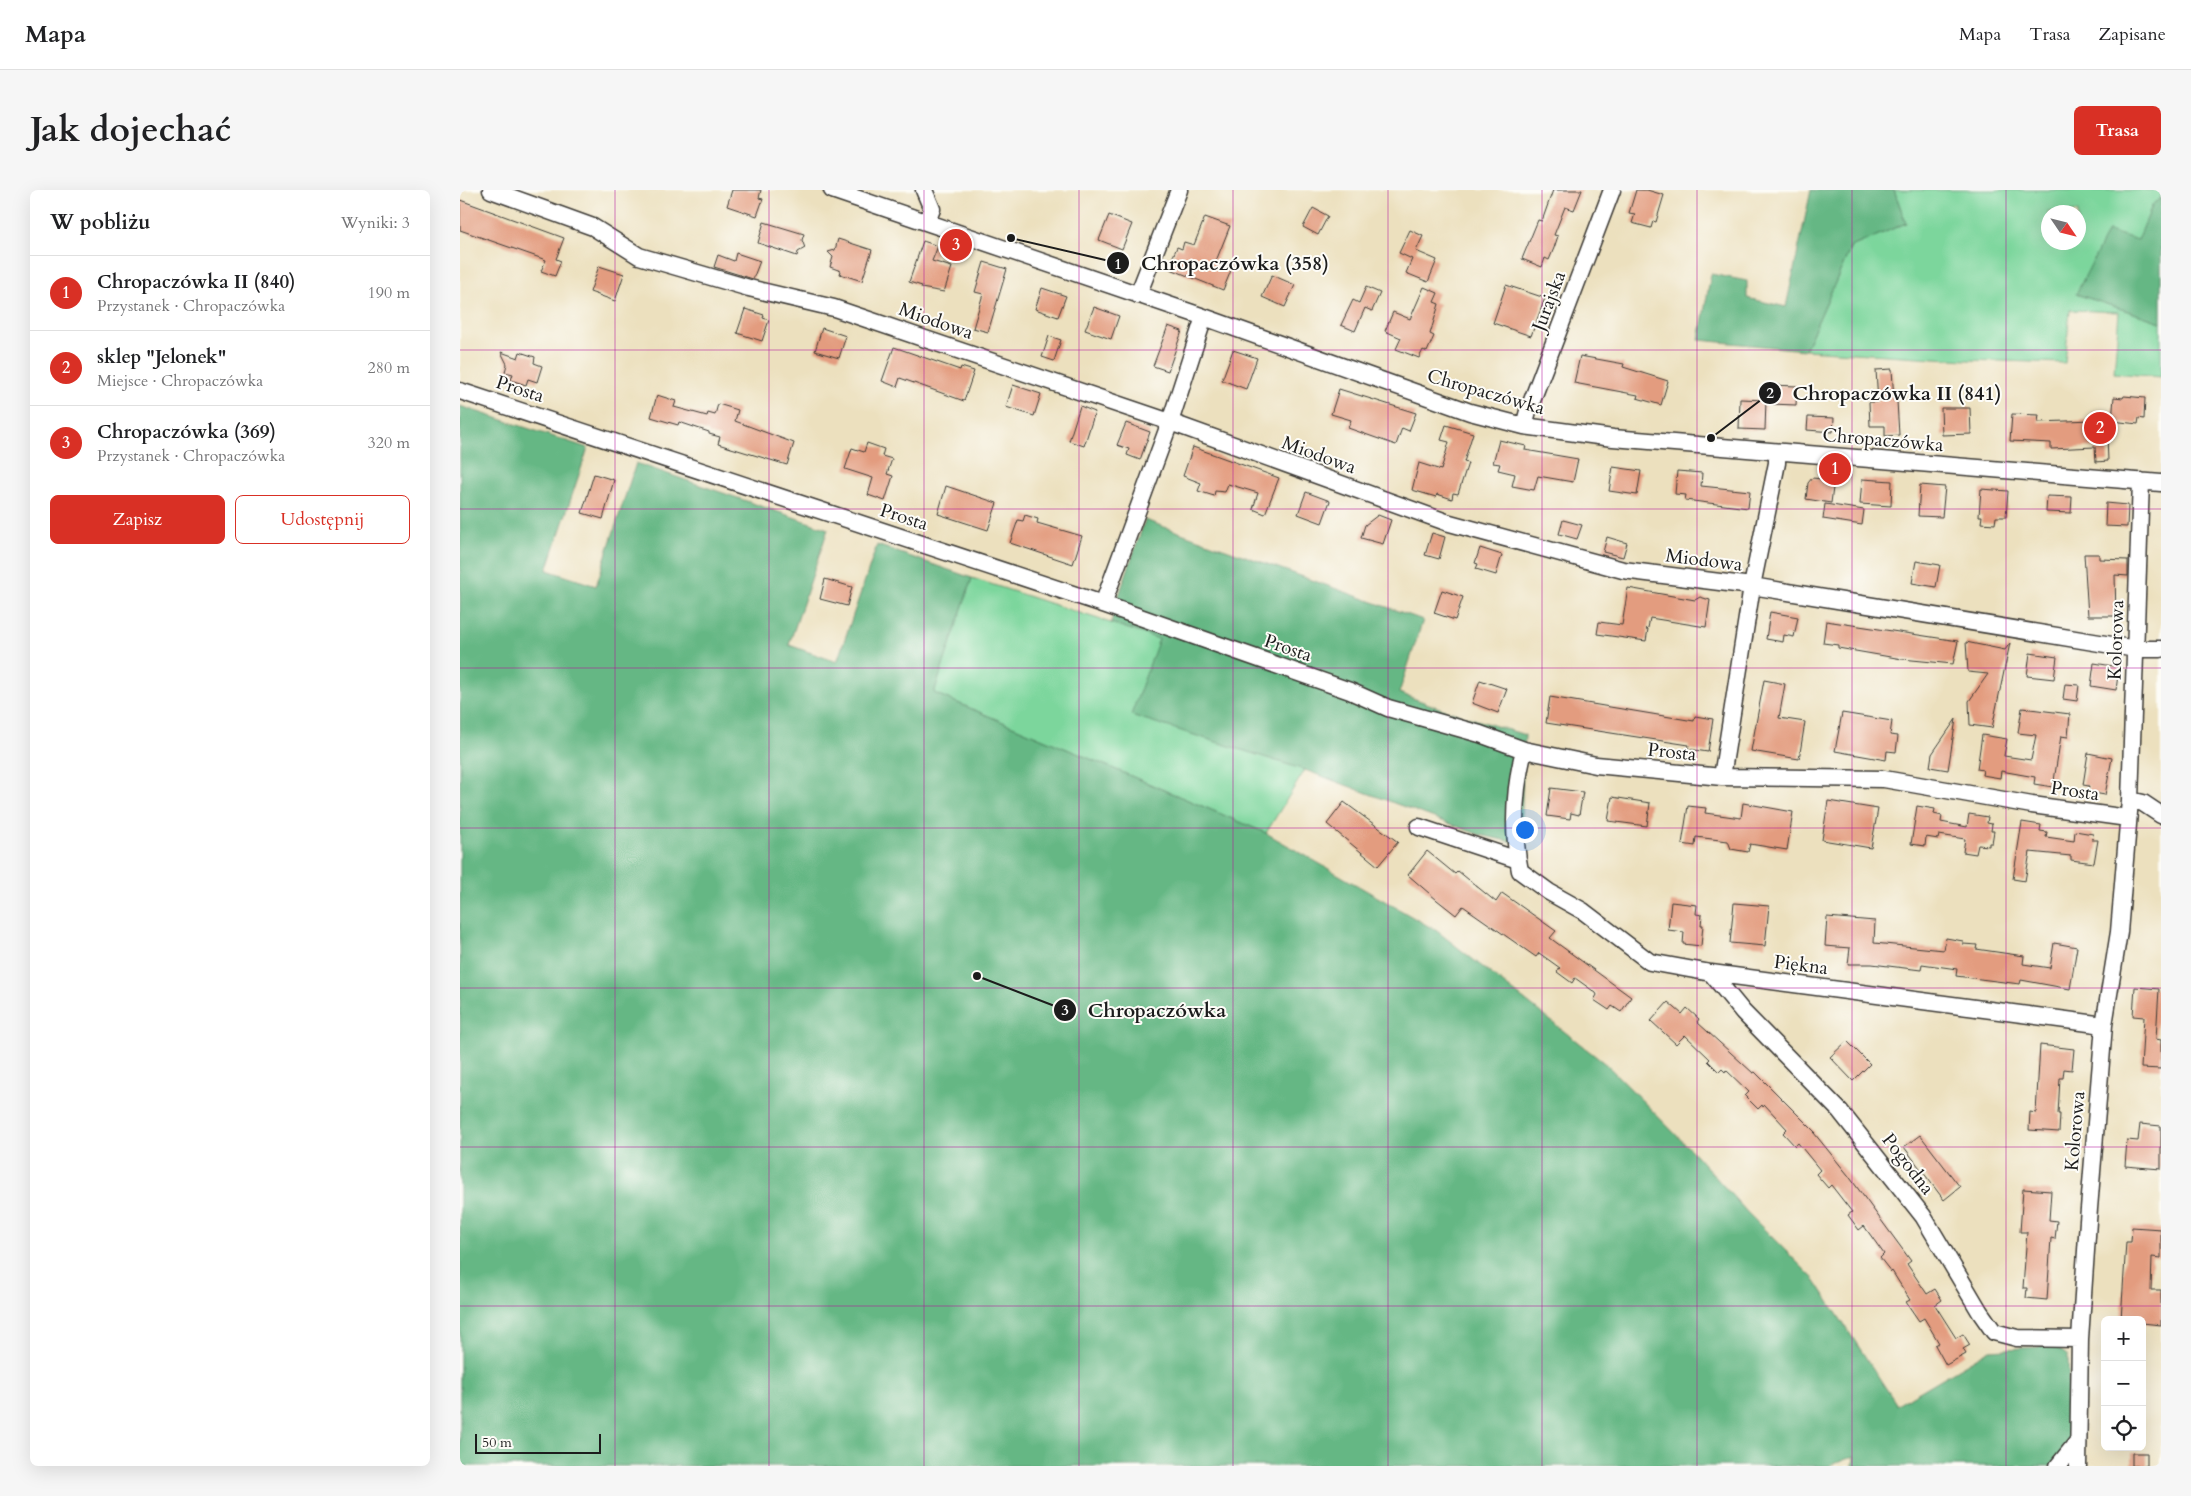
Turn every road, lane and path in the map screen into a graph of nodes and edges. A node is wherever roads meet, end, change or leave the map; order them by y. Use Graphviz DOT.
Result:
graph roads {
  1 [pos="491,190"];
  2 [pos="832,190"];
  3 [pos="924,190"];
  4 [pos="1179,190"];
  5 [pos="1612,190"];
  6 [pos="927,222"];
  7 [pos="1138,295"];
  8 [pos="1204,317"];
  9 [pos="460,390"];
  10 [pos="1170,422"];
  11 [pos="1524,426"];
  12 [pos="1777,452"];
  13 [pos="2141,481"];
  14 [pos="2161,483"];
  15 [pos="1752,586"];
  16 [pos="1103,604"];
  17 [pos="2136,649"];
  18 [pos="2161,649"];
  19 [pos="1524,750"];
  20 [pos="1722,777"];
  21 [pos="2130,800"];
  22 [pos="2161,815"];
  23 [pos="2128,818"];
  24 [pos="1420,827"];
  25 [pos="1519,866"];
  26 [pos="1711,973"];
  27 [pos="2104,1025"];
  28 [pos="2080,1339"];
  29 [pos="2078,1441"];
  30 [pos="2058,1466"];
  31 [pos="2078,1466"];
  1 -- 10 [label="street, Miodowa"];
  2 -- 6 [label="street, Chropaczówka"];
  3 -- 6 [label="street"];
  4 -- 7 [label="street"];
  5 -- 11 [label="street, Jurajska"];
  6 -- 7 [label="street, Chropaczówka"];
  7 -- 8 [label="street, Chropaczówka"];
  8 -- 10 [label="street"];
  8 -- 11 [label="street, Chropaczówka"];
  9 -- 16 [label="street, Prosta"];
  10 -- 15 [label="street, Miodowa"];
  10 -- 16 [label="street"];
  11 -- 12 [label="street, Chropaczówka"];
  12 -- 13 [label="street, Chropaczówka"];
  12 -- 15 [label="street"];
  13 -- 14 [label="street, Chropaczówka"];
  13 -- 17 [label="street, Kolorowa"];
  15 -- 17 [label="street, Miodowa"];
  15 -- 20 [label="street"];
  16 -- 19 [label="street, Prosta"];
  17 -- 18 [label="street, Miodowa"];
  17 -- 21 [label="street, Kolorowa"];
  19 -- 20 [label="street, Prosta"];
  19 -- 25 [label="street"];
  20 -- 23 [label="street, Prosta"];
  21 -- 22 [label="street"];
  21 -- 23 [label="street, Kolorowa"];
  23 -- 27 [label="street, Kolorowa"];
  24 -- 25 [label="street, Piękna"];
  25 -- 26 [label="street, Piękna"];
  26 -- 27 [label="street, Piękna"];
  26 -- 28 [label="street, Pogodna"];
  27 -- 28 [label="street, Kolorowa"];
  28 -- 29 [label="street, Kolorowa"];
  29 -- 30 [label="street"];
  29 -- 31 [label="street, Kolorowa"];
}
